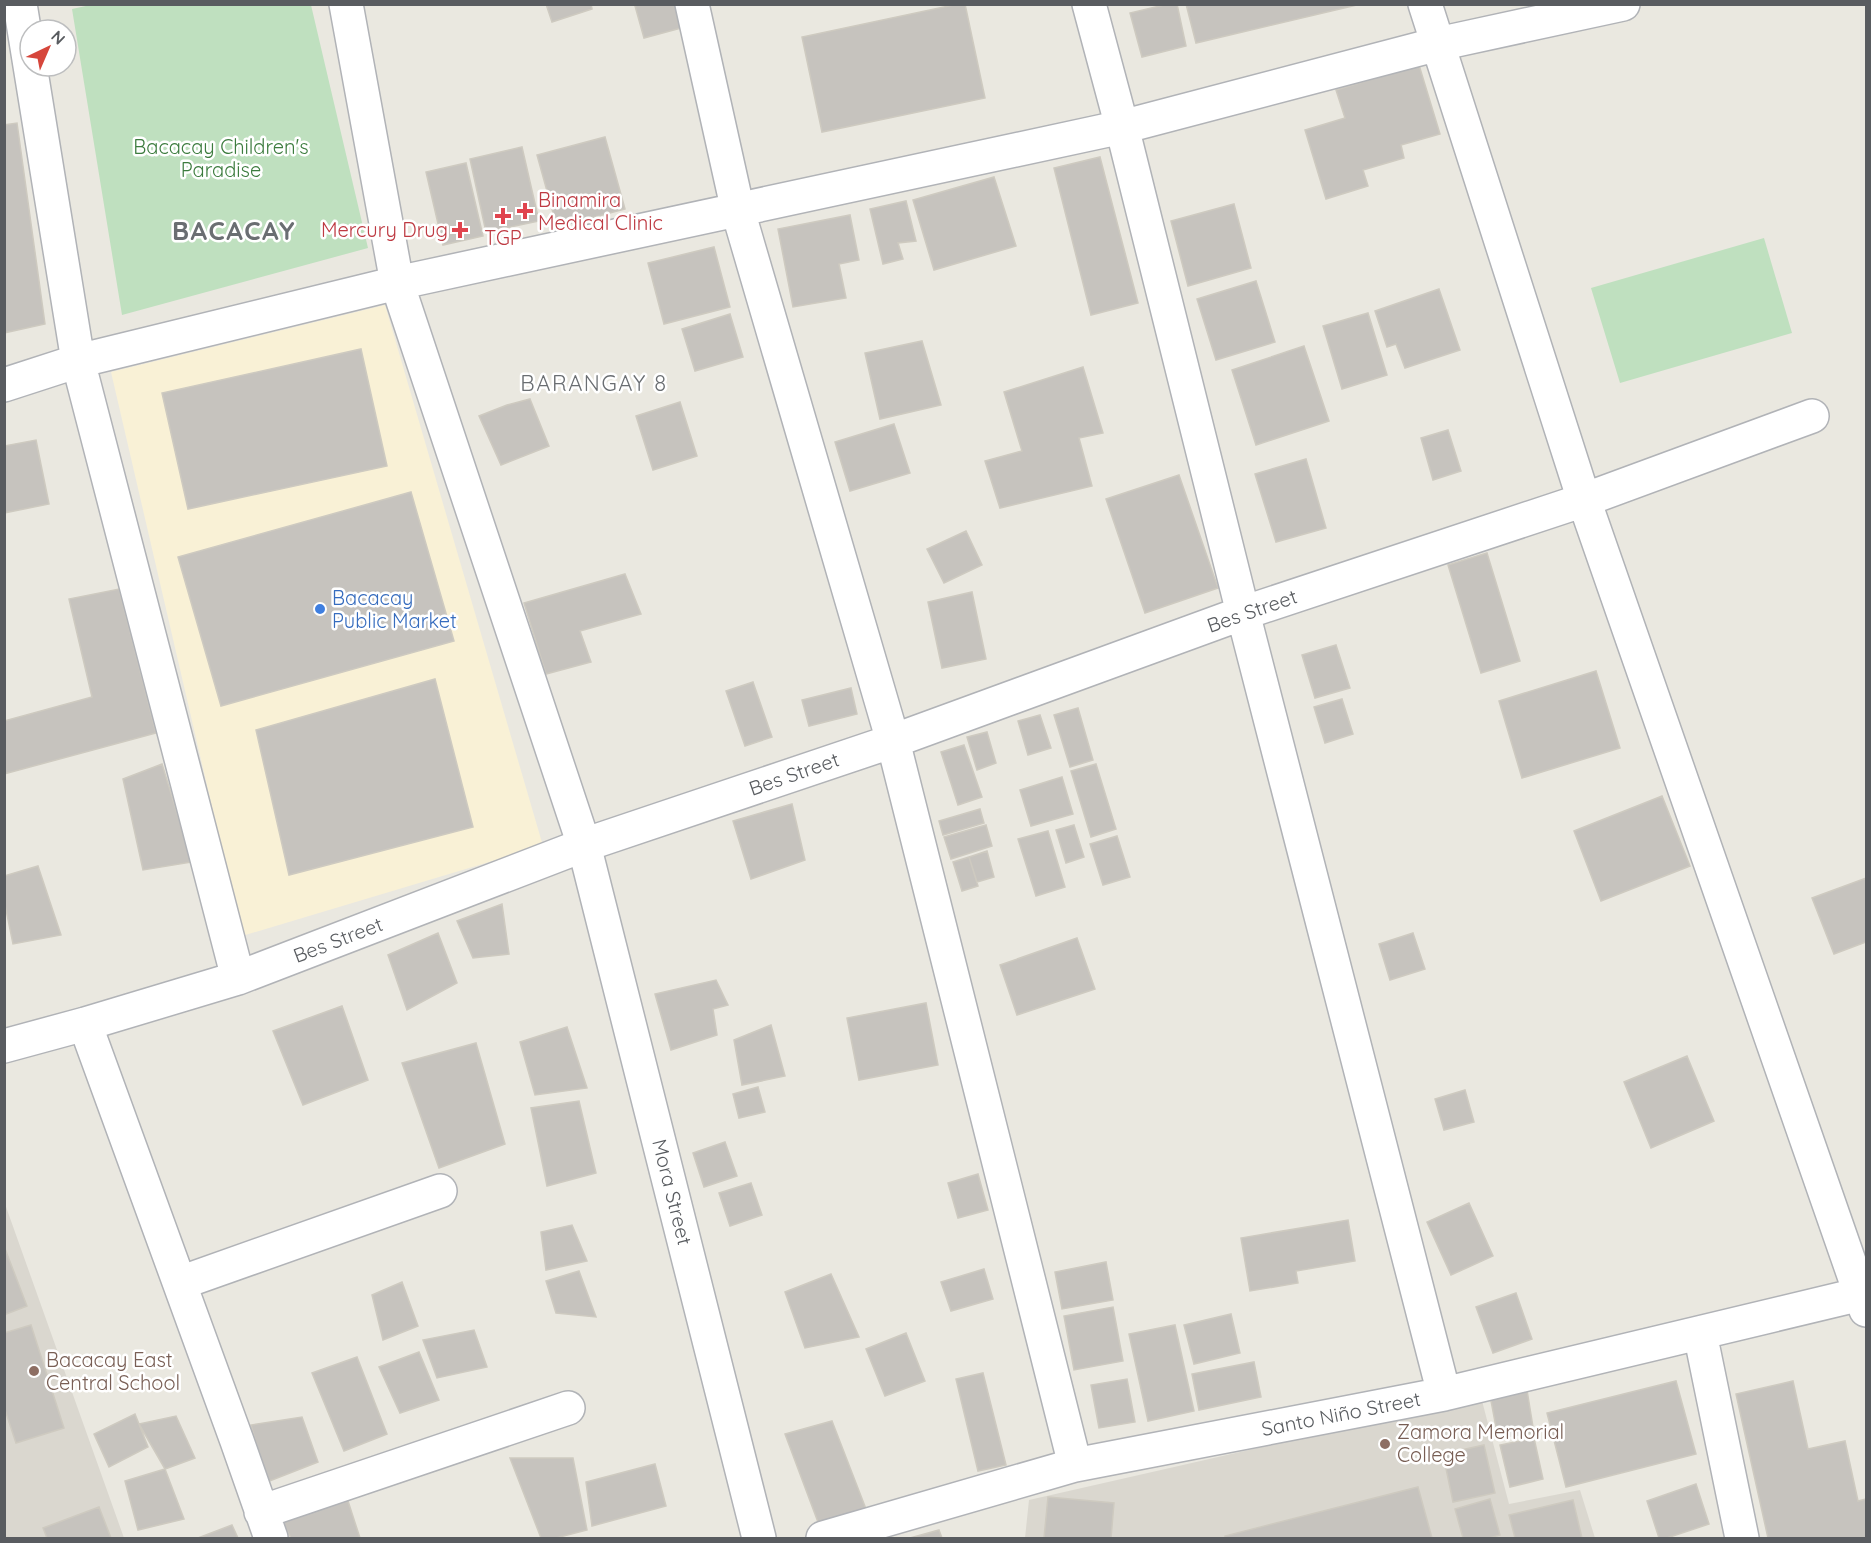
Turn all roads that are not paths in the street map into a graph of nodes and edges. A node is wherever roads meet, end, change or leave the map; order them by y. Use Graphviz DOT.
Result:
graph roads {
  1 [pos="20,4"];
  2 [pos="346,4"];
  3 [pos="692,4"];
  4 [pos="1089,4"];
  5 [pos="1425,4"];
  6 [pos="1623,4"];
  7 [pos="1438,44"];
  8 [pos="1122,128"];
  9 [pos="738,211"];
  10 [pos="397,283"];
  11 [pos="78,361"];
  12 [pos="4,385"];
  13 [pos="1812,416"];
  14 [pos="1584,500"];
  15 [pos="1243,613"];
  16 [pos="893,741"];
  17 [pos="584,845"];
  18 [pos="238,978"];
  19 [pos="85,1024"];
  20 [pos="4,1046"];
  21 [pos="440,1191"];
  22 [pos="180,1283"];
  23 [pos="1864,1302"];
  24 [pos="1700,1333"];
  25 [pos="1444,1394"];
  26 [pos="568,1408"];
  27 [pos="1075,1465"];
  28 [pos="266,1525"];
  29 [pos="759,1539"];
  30 [pos="823,1539"];
  31 [pos="1742,1539"];
  1 -- 11 [label="street"];
  2 -- 10 [label="street, Mora Street"];
  3 -- 9 [label="street"];
  4 -- 8 [label="street"];
  5 -- 7 [label="street"];
  6 -- 7 [label="street"];
  7 -- 8 [label="street"];
  7 -- 14 [label="street"];
  8 -- 9 [label="street"];
  8 -- 15 [label="street"];
  9 -- 10 [label="street"];
  9 -- 16 [label="street"];
  10 -- 11 [label="street"];
  10 -- 17 [label="street, Mora Street"];
  11 -- 12 [label="street"];
  11 -- 18 [label="street"];
  13 -- 14 [label="street, Bes Street"];
  14 -- 15 [label="street, Bes Street"];
  14 -- 23 [label="street"];
  15 -- 16 [label="street, Bes Street"];
  15 -- 25 [label="street"];
  16 -- 17 [label="street, Bes Street"];
  16 -- 27 [label="street"];
  17 -- 18 [label="street, Bes Street"];
  17 -- 29 [label="street, Mora Street"];
  18 -- 19 [label="street, Bes Street"];
  19 -- 20 [label="street, Bes Street"];
  19 -- 22 [label="street"];
  21 -- 22 [label="street"];
  22 -- 28 [label="street"];
  23 -- 24 [label="street, Santo Niño Street"];
  24 -- 25 [label="street, Santo Niño Street"];
  24 -- 31 [label="street"];
  25 -- 27 [label="street, Santo Niño Street"];
  26 -- 28 [label="street"];
  27 -- 30 [label="street, Santo Niño Street"];
}
